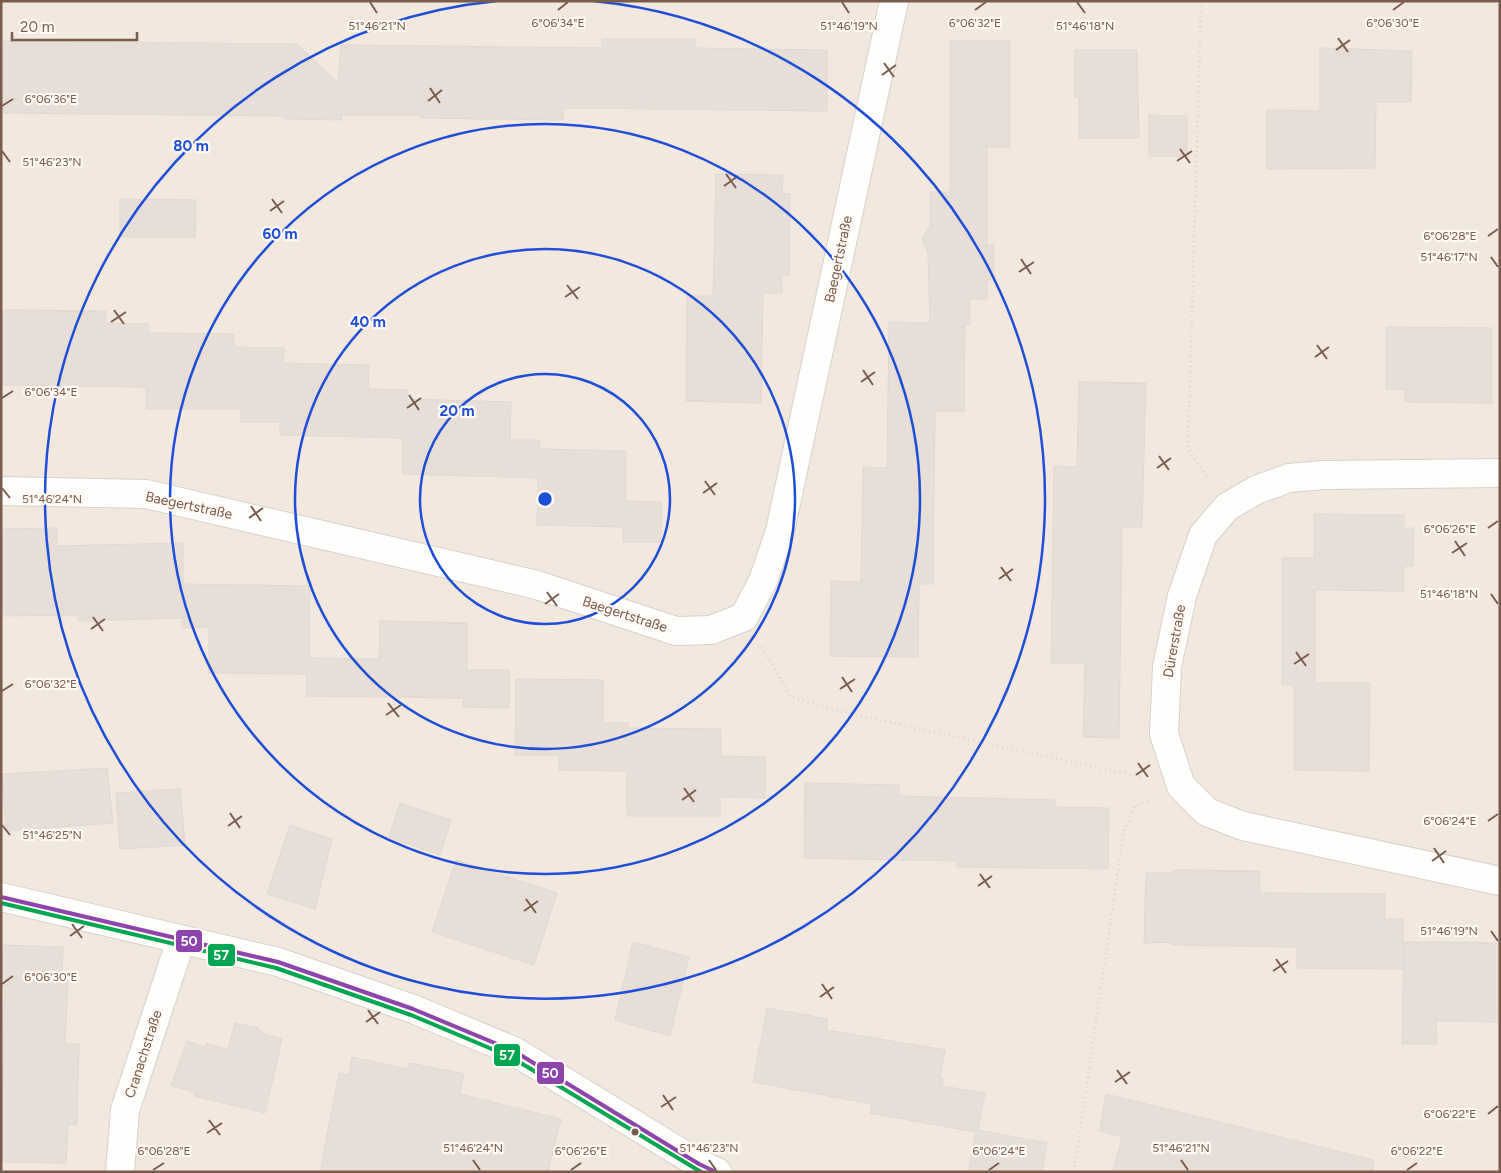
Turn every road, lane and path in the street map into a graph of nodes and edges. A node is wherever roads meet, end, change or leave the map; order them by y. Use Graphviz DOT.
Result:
graph roads {
  1 [pos="894,1"];
  2 [pos="1202,1"];
  3 [pos="1500,473"];
  4 [pos="1,491"];
  5 [pos="1227,507"];
  6 [pos="744,617"];
  7 [pos="1181,786"];
  8 [pos="1500,881"];
  9 [pos="1,897"];
  10 [pos="180,940"];
  11 [pos="120,1172"];
  12 [pos="717,1172"];
  13 [pos="1074,1172"];
  1 -- 6 [label="street, Baegertstraße"];
  2 -- 5 [label="path"];
  3 -- 5 [label="street, Dürerstraße"];
  4 -- 6 [label="street, Baegertstraße"];
  5 -- 7 [label="street, Dürerstraße"];
  6 -- 7 [label="path"];
  7 -- 8 [label="street, Dürerstraße"];
  7 -- 13 [label="path"];
  9 -- 10 [label="street"];
  10 -- 11 [label="street, Cranachstraße"];
  10 -- 12 [label="street"];
}
